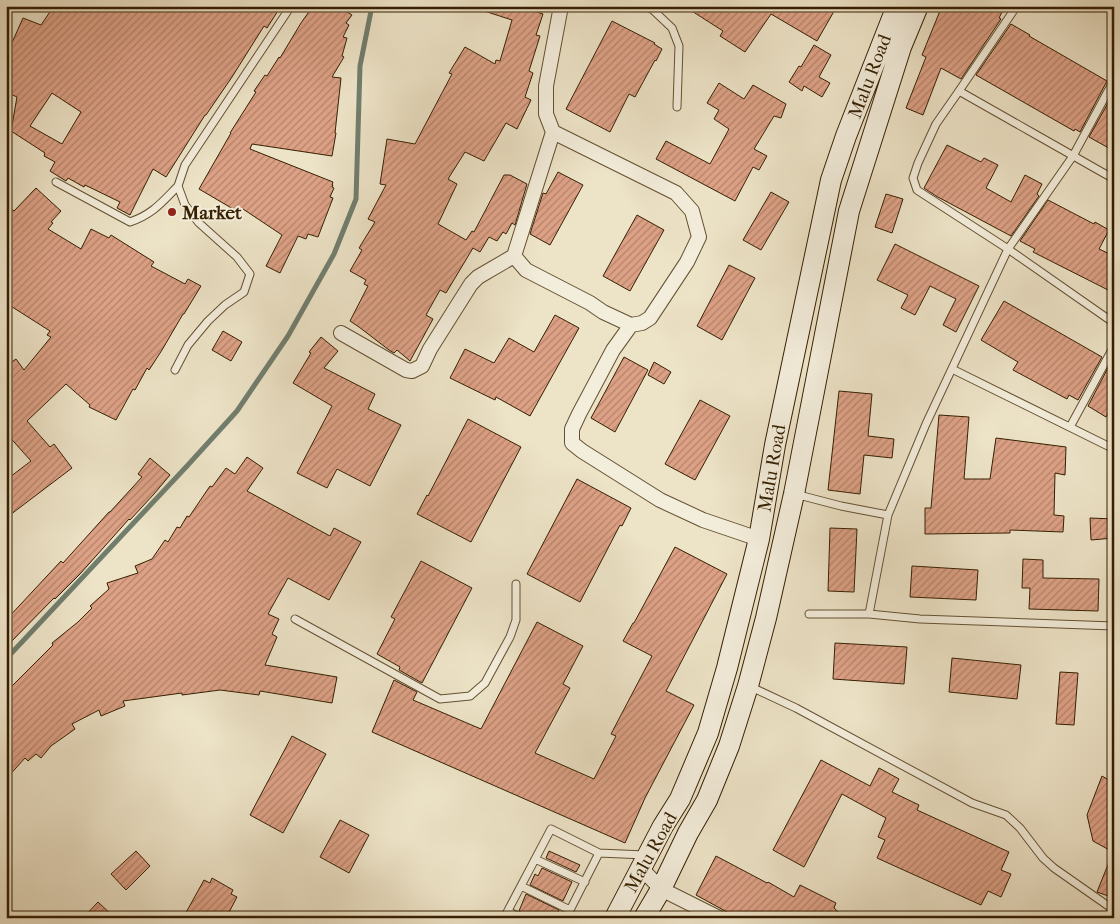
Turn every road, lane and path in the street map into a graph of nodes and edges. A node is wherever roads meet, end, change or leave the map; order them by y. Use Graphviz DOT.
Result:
graph roads {
  1 [pos="291,6"];
  2 [pos="561,6"];
  3 [pos="644,6"];
  4 [pos="897,6"];
  5 [pos="918,6"];
  6 [pos="1016,7"];
  7 [pos="1114,80"];
  8 [pos="959,91"];
  9 [pos="677,107"];
  10 [pos="553,132"];
  11 [pos="1073,156"];
  12 [pos="1114,179"];
  13 [pos="56,182"];
  14 [pos="178,186"];
  15 [pos="1008,249"];
  16 [pos="514,256"];
  17 [pos="1114,323"];
  18 [pos="631,324"];
  19 [pos="341,333"];
  20 [pos="1114,346"];
  21 [pos="952,369"];
  22 [pos="175,370"];
  23 [pos="1070,428"];
  24 [pos="775,445"];
  25 [pos="803,448"];
  26 [pos="1114,449"];
  27 [pos="794,494"];
  28 [pos="888,515"];
  29 [pos="759,539"];
  30 [pos="516,584"];
  31 [pos="809,614"];
  32 [pos="869,614"];
  33 [pos="295,619"];
  34 [pos="1114,626"];
  35 [pos="748,686"];
  36 [pos="599,853"];
  37 [pos="535,859"];
  38 [pos="644,862"];
  39 [pos="585,882"];
  40 [pos="521,886"];
  41 [pos="661,888"];
  42 [pos="570,910"];
  43 [pos="1114,910"];
  44 [pos="506,914"];
  45 [pos="521,918"];
  46 [pos="566,918"];
  47 [pos="615,918"];
  48 [pos="644,918"];
  49 [pos="719,918"];
  1 -- 14 [label="lane"];
  2 -- 10 [label="street"];
  3 -- 9 [label="lane"];
  4 -- 24 [label="main road, Malu Road"];
  5 -- 25 [label="main road, Malu Road"];
  6 -- 8 [label="lane"];
  7 -- 11 [label="lane"];
  8 -- 11 [label="lane"];
  8 -- 15 [label="lane"];
  10 -- 16 [label="street"];
  10 -- 18 [label="street"];
  11 -- 12 [label="lane"];
  11 -- 15 [label="lane"];
  13 -- 14 [label="lane"];
  14 -- 22 [label="lane"];
  15 -- 17 [label="lane"];
  15 -- 21 [label="lane"];
  16 -- 18 [label="street"];
  16 -- 19 [label="street"];
  18 -- 29 [label="street"];
  20 -- 23 [label="lane"];
  21 -- 23 [label="lane"];
  21 -- 28 [label="lane"];
  23 -- 26 [label="lane"];
  24 -- 25 [label="main road"];
  24 -- 29 [label="main road, Malu Road"];
  25 -- 27 [label="main road, Malu Road"];
  27 -- 28 [label="lane"];
  27 -- 35 [label="main road, Malu Road"];
  28 -- 32 [label="lane"];
  29 -- 38 [label="main road, Malu Road"];
  30 -- 33 [label="lane"];
  31 -- 32 [label="lane"];
  32 -- 34 [label="lane"];
  35 -- 41 [label="main road, Malu Road"];
  35 -- 43 [label="lane"];
  36 -- 37 [label="lane"];
  36 -- 38 [label="lane"];
  36 -- 39 [label="lane"];
  37 -- 39 [label="lane"];
  37 -- 40 [label="lane"];
  38 -- 41 [label="street"];
  38 -- 47 [label="main road, Malu Road"];
  39 -- 42 [label="lane"];
  40 -- 42 [label="lane"];
  40 -- 44 [label="lane"];
  41 -- 48 [label="main road, Malu Road"];
  41 -- 49 [label="street"];
  42 -- 46 [label="lane"];
  44 -- 45 [label="lane"];
}
